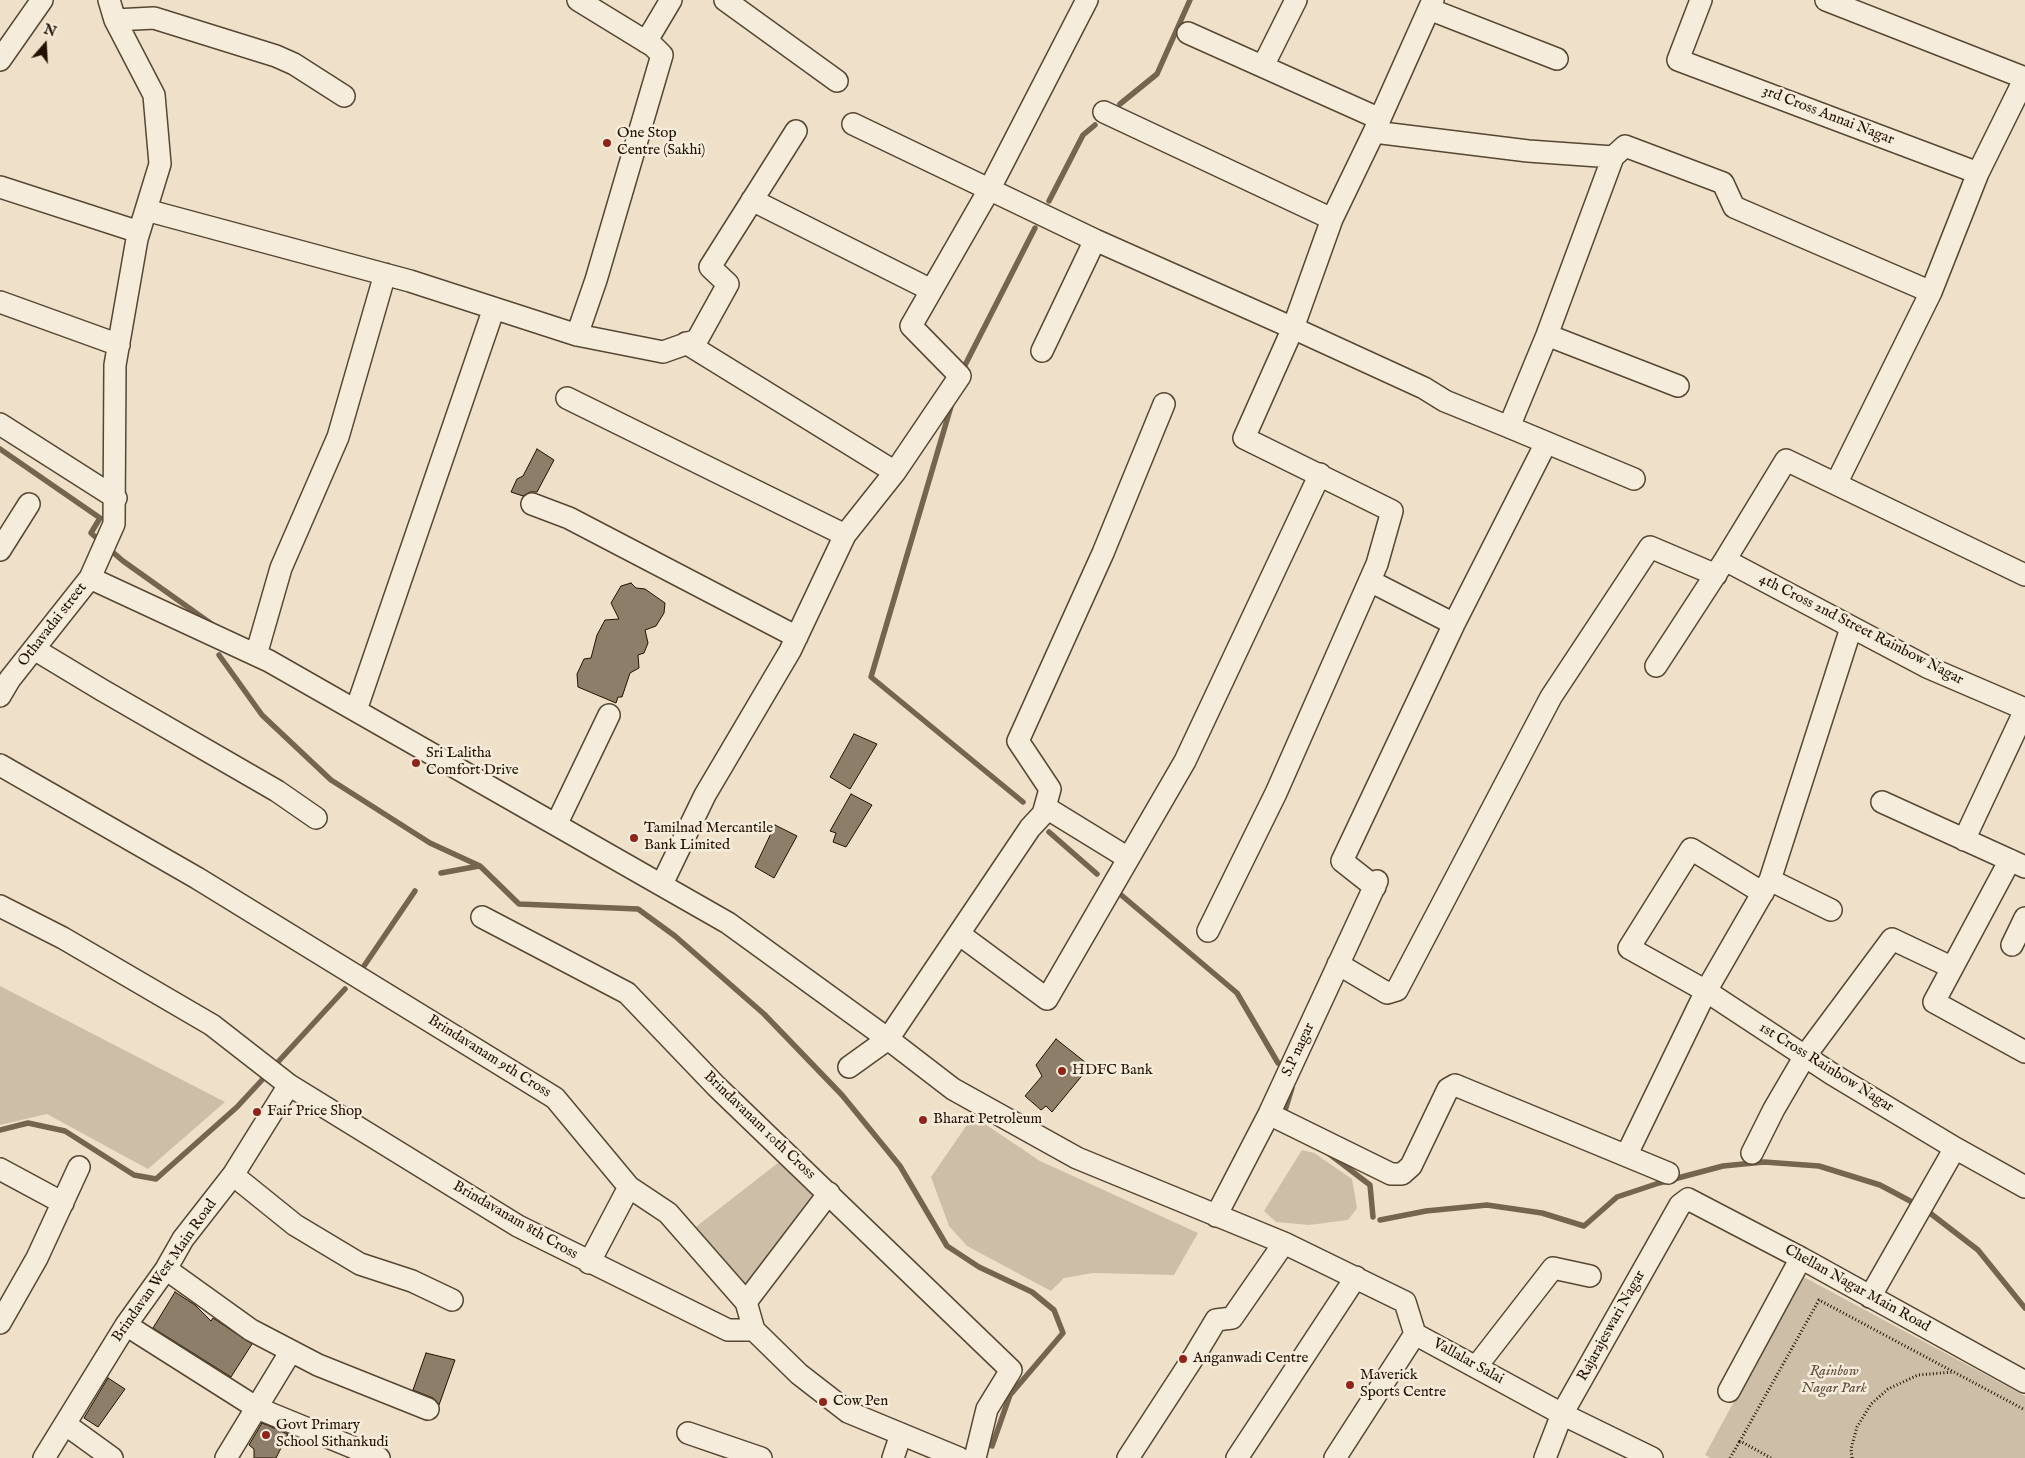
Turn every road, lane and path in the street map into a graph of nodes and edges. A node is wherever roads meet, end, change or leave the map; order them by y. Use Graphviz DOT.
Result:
graph roads {
  1 [pos="42,0"];
  2 [pos="578,0"];
  3 [pos="671,0"];
  4 [pos="725,0"];
  5 [pos="1087,0"];
  6 [pos="1296,0"];
  7 [pos="1701,0"];
  8 [pos="1826,0"];
  9 [pos="1431,4"];
  10 [pos="112,10"];
  11 [pos="1188,33"];
  12 [pos="646,42"];
  13 [pos="1557,59"];
  14 [pos="0,60"];
  15 [pos="1263,66"];
  16 [pos="2025,78"];
  17 [pos="837,81"];
  18 [pos="344,96"];
  19 [pos="1104,112"];
  20 [pos="852,124"];
  21 [pos="1377,126"];
  22 [pos="796,131"];
  23 [pos="1613,157"];
  24 [pos="1978,173"];
  25 [pos="0,187"];
  26 [pos="990,190"];
  27 [pos="752,200"];
  28 [pos="146,210"];
  29 [pos="1332,219"];
  30 [pos="139,232"];
  31 [pos="1095,240"];
  32 [pos="385,274"];
  33 [pos="932,290"];
  34 [pos="1931,292"];
  35 [pos="0,302"];
  36 [pos="494,308"];
  37 [pos="1293,328"];
  38 [pos="577,335"];
  39 [pos="1547,335"];
  40 [pos="686,343"];
  41 [pos="119,346"];
  42 [pos="1042,350"];
  43 [pos="1678,386"];
  44 [pos="567,398"];
  45 [pos="1164,404"];
  46 [pos="0,424"];
  47 [pos="1509,427"];
  48 [pos="1546,443"];
  49 [pos="895,472"];
  50 [pos="1320,474"];
  51 [pos="1634,479"];
  52 [pos="1836,484"];
  53 [pos="116,498"];
  54 [pos="29,504"];
  55 [pos="532,504"];
  56 [pos="845,535"];
  57 [pos="0,550"];
  58 [pos="1721,568"];
  59 [pos="94,570"];
  60 [pos="2025,575"];
  61 [pos="1370,581"];
  62 [pos="1454,624"];
  63 [pos="1851,628"];
  64 [pos="797,637"];
  65 [pos="34,649"];
  66 [pos="256,655"];
  67 [pos="1656,666"];
  68 [pos="0,696"];
  69 [pos="356,710"];
  70 [pos="2025,710"];
  71 [pos="609,715"];
  72 [pos="0,765"];
  73 [pos="1882,802"];
  74 [pos="1045,807"];
  75 [pos="316,818"];
  76 [pos="557,823"];
  77 [pos="1964,840"];
  78 [pos="1128,858"];
  79 [pos="2017,864"];
  80 [pos="662,884"];
  81 [pos="1766,887"];
  82 [pos="0,906"];
  83 [pos="1831,910"];
  84 [pos="482,917"];
  85 [pos="2025,918"];
  86 [pos="1208,932"];
  87 [pos="959,934"];
  88 [pos="2012,945"];
  89 [pos="1338,964"];
  90 [pos="1951,967"];
  91 [pos="1706,991"];
  92 [pos="888,1039"];
  93 [pos="2025,1052"];
  94 [pos="1805,1056"];
  95 [pos="849,1067"];
  96 [pos="289,1085"];
  97 [pos="1269,1114"];
  98 [pos="1955,1148"];
  99 [pos="1752,1153"];
  100 [pos="1627,1154"];
  101 [pos="79,1168"];
  102 [pos="0,1169"];
  103 [pos="1668,1173"];
  104 [pos="232,1176"];
  105 [pos="629,1187"];
  106 [pos="2025,1187"];
  107 [pos="829,1193"];
  108 [pos="1688,1199"];
  109 [pos="63,1203"];
  110 [pos="1216,1216"];
  111 [pos="1284,1244"];
  112 [pos="1801,1258"];
  113 [pos="589,1263"];
  114 [pos="166,1270"];
  115 [pos="1590,1276"];
  116 [pos="1356,1277"];
  117 [pos="1870,1297"];
  118 [pos="452,1300"];
  119 [pos="746,1302"];
  120 [pos="1,1319"];
  121 [pos="126,1325"];
  122 [pos="754,1330"];
  123 [pos="1415,1334"];
  124 [pos="291,1351"];
  125 [pos="1476,1367"];
  126 [pos="1954,1372"];
  127 [pos="2025,1382"];
  128 [pos="1730,1391"];
  129 [pos="257,1408"];
  130 [pos="428,1409"];
  131 [pos="2025,1410"];
  132 [pos="1562,1414"];
  133 [pos="65,1424"];
  134 [pos="688,1433"];
  135 [pos="900,1434"];
  136 [pos="1740,1441"];
  137 [pos="44,1458"];
  138 [pos="112,1458"];
  139 [pos="226,1458"];
  140 [pos="380,1458"];
  141 [pos="761,1458"];
  142 [pos="893,1458"];
  143 [pos="959,1458"];
  144 [pos="975,1458"];
  145 [pos="1128,1458"];
  146 [pos="1237,1458"];
  147 [pos="1335,1458"];
  148 [pos="1544,1458"];
  149 [pos="1652,1458"];
  150 [pos="1730,1458"];
  151 [pos="1771,1458"];
  152 [pos="1852,1458"];
  1 -- 14 [label="street"];
  2 -- 12 [label="street"];
  3 -- 12 [label="street"];
  4 -- 17 [label="street"];
  5 -- 26 [label="street"];
  6 -- 15 [label="street"];
  7 -- 24 [label="street, 3rd Cross Annai Nagar"];
  8 -- 16 [label="street"];
  9 -- 13 [label="street"];
  9 -- 21 [label="street"];
  10 -- 18 [label="street"];
  10 -- 28 [label="street, Othavadai street"];
  11 -- 15 [label="street"];
  12 -- 38 [label="street"];
  15 -- 21 [label="street"];
  16 -- 24 [label="street"];
  19 -- 29 [label="street"];
  20 -- 26 [label="street"];
  21 -- 23 [label="street"];
  21 -- 29 [label="street"];
  22 -- 27 [label="street"];
  23 -- 34 [label="street"];
  23 -- 39 [label="street"];
  24 -- 34 [label="street"];
  25 -- 30 [label="street"];
  26 -- 31 [label="street"];
  26 -- 33 [label="street"];
  27 -- 33 [label="street"];
  27 -- 40 [label="street"];
  28 -- 30 [label="street, Othavadai street"];
  28 -- 32 [label="street"];
  29 -- 37 [label="street"];
  30 -- 41 [label="street, Othavadai street"];
  31 -- 37 [label="street"];
  31 -- 42 [label="street"];
  32 -- 36 [label="street"];
  32 -- 66 [label="street"];
  33 -- 49 [label="street"];
  34 -- 52 [label="street"];
  35 -- 41 [label="street"];
  36 -- 38 [label="street"];
  36 -- 69 [label="street"];
  37 -- 47 [label="street"];
  37 -- 50 [label="street"];
  38 -- 40 [label="street"];
  39 -- 43 [label="street"];
  39 -- 47 [label="street"];
  40 -- 49 [label="street"];
  41 -- 53 [label="street, Othavadai street"];
  44 -- 56 [label="street"];
  45 -- 74 [label="street"];
  46 -- 53 [label="street"];
  47 -- 48 [label="street"];
  48 -- 51 [label="street"];
  48 -- 62 [label="street"];
  49 -- 56 [label="street"];
  50 -- 61 [label="street"];
  50 -- 78 [label="street"];
  52 -- 58 [label="street"];
  52 -- 60 [label="street"];
  53 -- 59 [label="street, Othavadai street"];
  54 -- 57 [label="street"];
  55 -- 64 [label="street"];
  56 -- 64 [label="street"];
  58 -- 63 [label="street, 4th Cross 2nd Street Rainbow Nagar"];
  58 -- 67 [label="street"];
  58 -- 89 [label="street, 4th Cross 2nd Street Rainbow Nagar"];
  59 -- 65 [label="street, Othavadai street"];
  59 -- 66 [label="street"];
  61 -- 62 [label="street"];
  61 -- 86 [label="street"];
  62 -- 89 [label="street, S.P nagar"];
  63 -- 70 [label="street, 4th Cross 2nd Street Rainbow Nagar"];
  63 -- 81 [label="street"];
  64 -- 80 [label="street"];
  65 -- 68 [label="street, Othavadai street"];
  65 -- 75 [label="street"];
  66 -- 69 [label="street"];
  69 -- 76 [label="street"];
  70 -- 77 [label="street"];
  71 -- 76 [label="street"];
  72 -- 105 [label="street, Brindavanam 9th Cross"];
  73 -- 77 [label="street"];
  74 -- 78 [label="street"];
  74 -- 87 [label="street"];
  76 -- 80 [label="street"];
  77 -- 79 [label="street"];
  78 -- 87 [label="street"];
  79 -- 90 [label="street"];
  80 -- 92 [label="street"];
  81 -- 83 [label="street"];
  81 -- 91 [label="street"];
  81 -- 91 [label="street, 1st Cross Rainbow Nagar"];
  82 -- 96 [label="street, Brindavanam 8th Cross"];
  84 -- 107 [label="street, Brindavanam 10th Cross"];
  85 -- 88 [label="street"];
  87 -- 92 [label="street"];
  89 -- 97 [label="street, S.P nagar"];
  90 -- 93 [label="street"];
  90 -- 94 [label="street"];
  91 -- 94 [label="street, 1st Cross Rainbow Nagar"];
  91 -- 100 [label="street"];
  92 -- 95 [label="street"];
  92 -- 110 [label="street"];
  94 -- 98 [label="street, 1st Cross Rainbow Nagar"];
  94 -- 99 [label="street"];
  96 -- 104 [label="street, Brindavan West Main Road"];
  96 -- 113 [label="street, Brindavanam 8th Cross"];
  97 -- 100 [label="street"];
  97 -- 110 [label="street, S.P nagar"];
  98 -- 106 [label="street, 1st Cross Rainbow Nagar"];
  98 -- 117 [label="street"];
  100 -- 103 [label="street"];
  101 -- 109 [label="street"];
  102 -- 109 [label="street"];
  104 -- 114 [label="street, Brindavan West Main Road"];
  104 -- 118 [label="street"];
  105 -- 113 [label="street"];
  105 -- 119 [label="street, Brindavanam 9th Cross"];
  107 -- 119 [label="street"];
  107 -- 144 [label="street, Brindavanam 10th Cross"];
  108 -- 112 [label="street, Chellan Nagar Main Road"];
  108 -- 132 [label="street, Rajarajeswari Nagar"];
  109 -- 120 [label="street"];
  110 -- 111 [label="street"];
  111 -- 116 [label="street"];
  111 -- 145 [label="street"];
  112 -- 117 [label="street, Chellan Nagar Main Road"];
  112 -- 128 [label="street"];
  113 -- 122 [label="street, Brindavanam 8th Cross"];
  114 -- 121 [label="street, Brindavan West Main Road"];
  114 -- 124 [label="street"];
  115 -- 125 [label="street"];
  116 -- 123 [label="street"];
  116 -- 146 [label="street"];
  117 -- 127 [label="street, Chellan Nagar Main Road"];
  119 -- 122 [label="street, Brindavanam 9th Cross"];
  121 -- 129 [label="street"];
  121 -- 133 [label="street, Brindavan West Main Road"];
  122 -- 135 [label="street"];
  123 -- 125 [label="street, Vallalar Salai"];
  123 -- 147 [label="street, Vallalar Salai"];
  124 -- 129 [label="street"];
  124 -- 130 [label="street"];
  125 -- 132 [label="street, Vallalar Salai"];
  126 -- 131 [label="path"];
  126 -- 136 [label="path"];
  126 -- 152 [label="path"];
  129 -- 139 [label="street"];
  129 -- 140 [label="street"];
  132 -- 148 [label="street, Rajarajeswari Nagar"];
  132 -- 149 [label="street, Vallalar Salai"];
  133 -- 137 [label="street, Brindavan West Main Road"];
  133 -- 138 [label="street"];
  134 -- 141 [label="street"];
  135 -- 142 [label="street"];
  135 -- 143 [label="street"];
  136 -- 150 [label="path"];
  136 -- 151 [label="path"];
}
